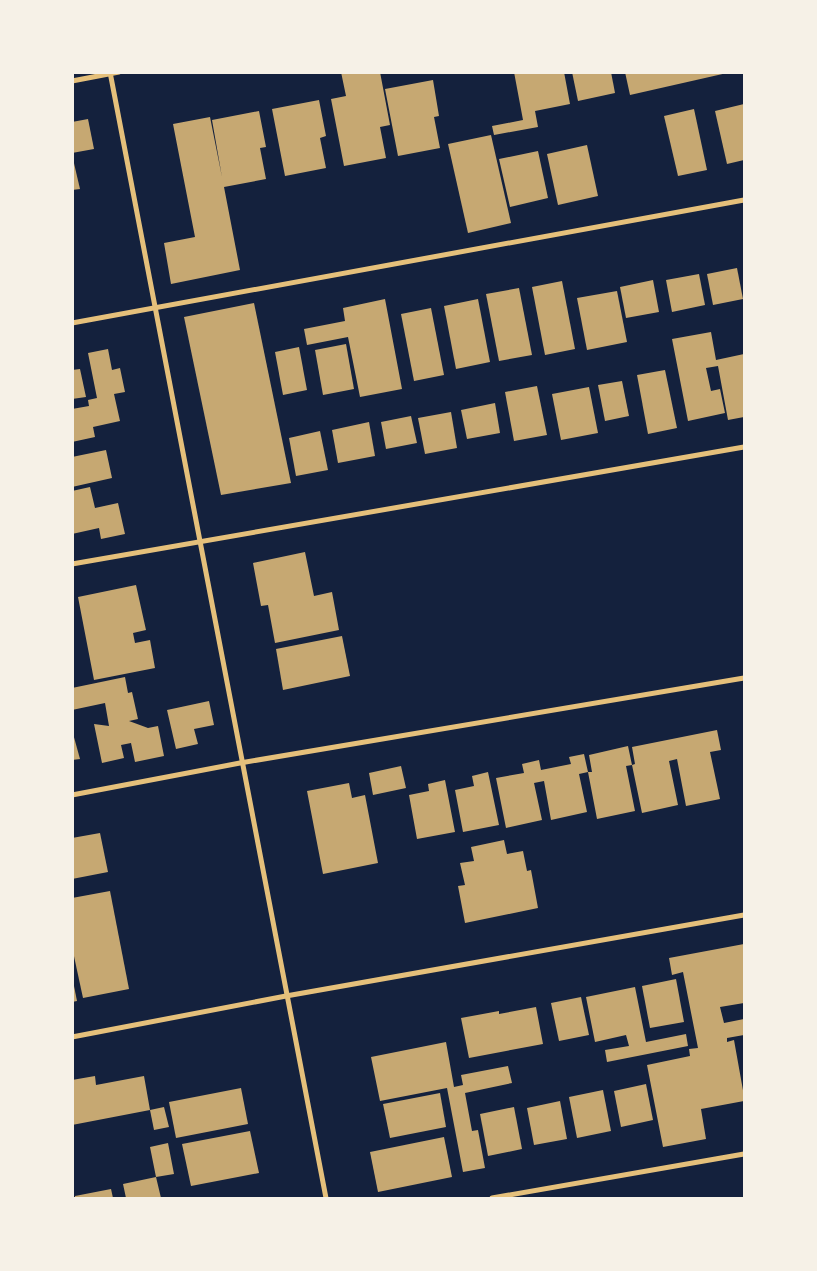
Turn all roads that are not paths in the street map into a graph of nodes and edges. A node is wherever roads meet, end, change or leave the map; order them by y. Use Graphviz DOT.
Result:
graph roads {
  1 [pos="119,72"];
  2 [pos="110,73"];
  3 [pos="72,81"];
  4 [pos="744,200"];
  5 [pos="154,308"];
  6 [pos="72,323"];
  7 [pos="744,447"];
  8 [pos="199,542"];
  9 [pos="72,564"];
  10 [pos="744,678"];
  11 [pos="240,763"];
  12 [pos="72,796"];
  13 [pos="744,915"];
  14 [pos="286,996"];
  15 [pos="72,1037"];
  16 [pos="744,1154"];
  17 [pos="326,1198"];
  18 [pos="492,1198"];
  1 -- 2 [label="street"];
  2 -- 3 [label="street"];
  2 -- 5 [label="street"];
  4 -- 5 [label="street"];
  5 -- 6 [label="street"];
  5 -- 8 [label="street"];
  7 -- 8 [label="street"];
  8 -- 9 [label="street"];
  8 -- 11 [label="street"];
  10 -- 11 [label="street"];
  11 -- 12 [label="street"];
  11 -- 14 [label="street"];
  13 -- 14 [label="street"];
  14 -- 15 [label="street"];
  14 -- 17 [label="street"];
  16 -- 18 [label="street"];
}
